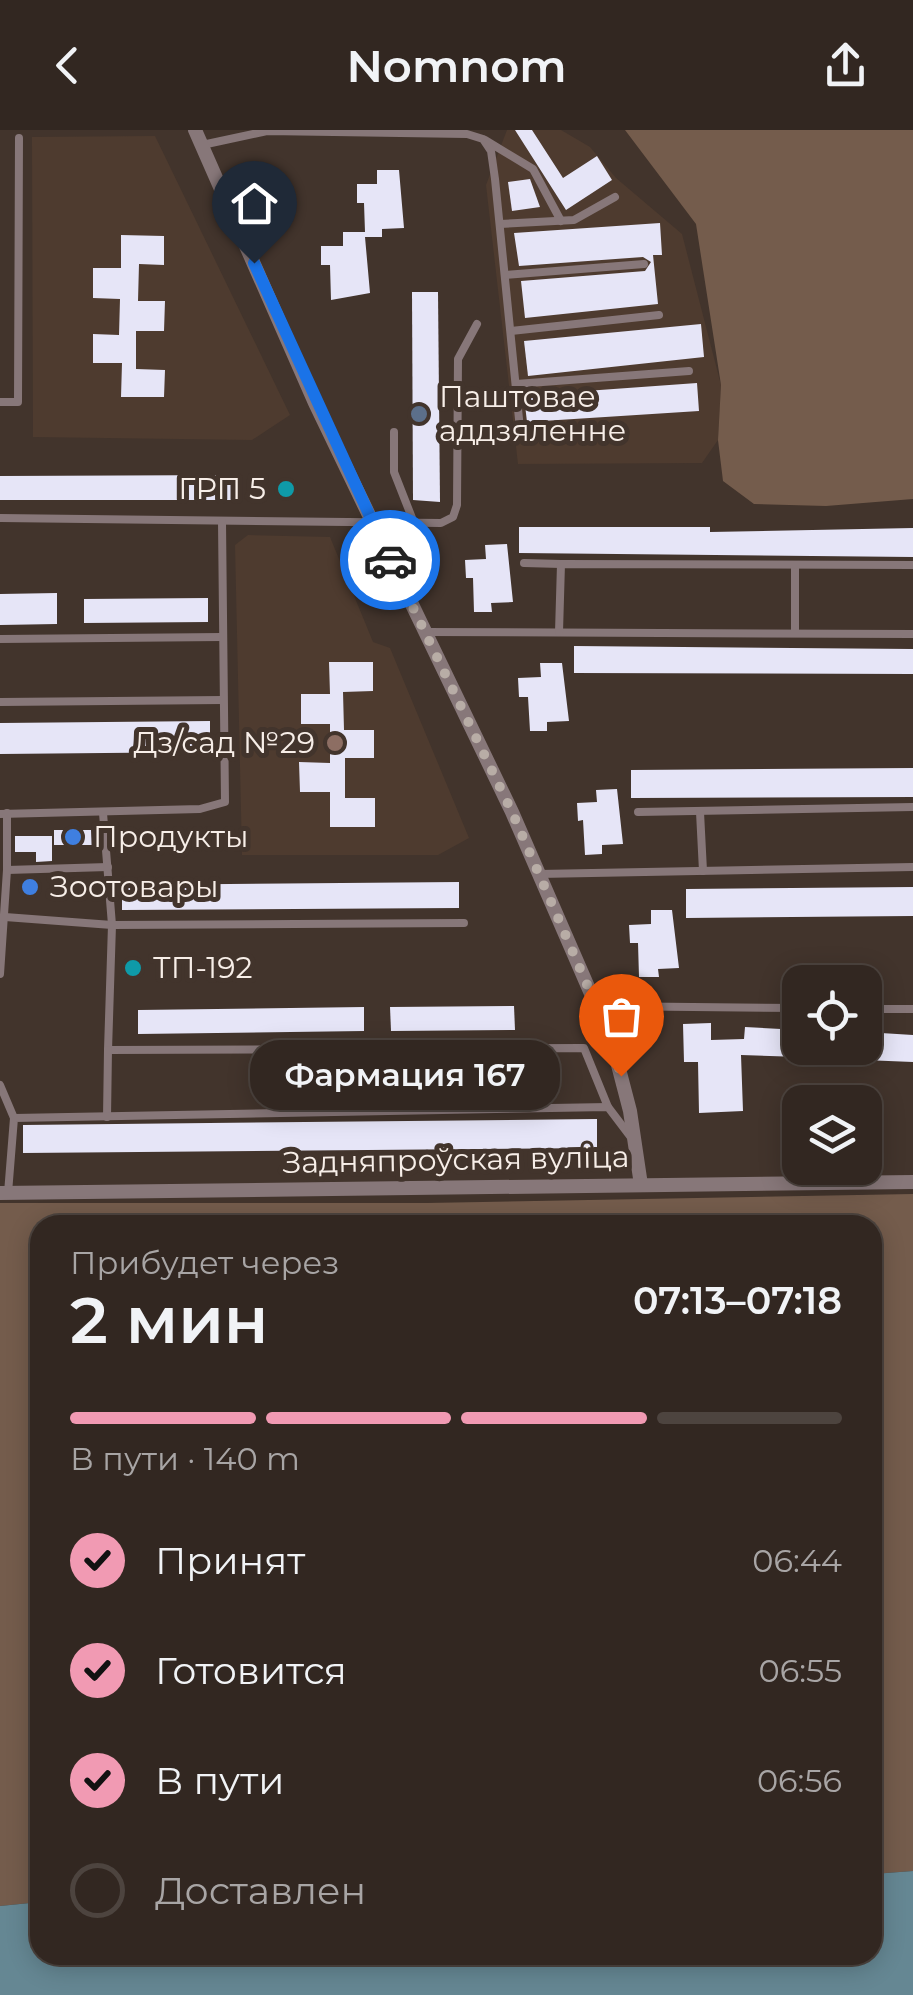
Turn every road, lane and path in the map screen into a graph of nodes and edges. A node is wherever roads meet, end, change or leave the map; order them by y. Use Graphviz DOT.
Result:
graph roads {
  1 [pos="195,130"];
  2 [pos="19,138"];
  3 [pos="483,139"];
  4 [pos="202,145"];
  5 [pos="616,197"];
  6 [pos="561,221"];
  7 [pos="500,224"];
  8 [pos="644,264"];
  9 [pos="505,276"];
  10 [pos="659,315"];
  11 [pos="477,324"];
  12 [pos="510,331"];
  13 [pos="688,371"];
  14 [pos="516,384"];
  15 [pos="0,402"];
  16 [pos="602,429"];
  17 [pos="394,432"];
  18 [pos="0,518"];
  19 [pos="222,522"];
  20 [pos="414,523"];
  21 [pos="372,524"];
  22 [pos="524,563"];
  23 [pos="561,564"];
  24 [pos="795,565"];
  25 [pos="913,565"];
  26 [pos="424,632"];
  27 [pos="559,632"];
  28 [pos="795,633"];
  29 [pos="913,634"];
  30 [pos="222,636"];
  31 [pos="0,639"];
  32 [pos="223,700"];
  33 [pos="0,702"];
  34 [pos="913,807"];
  35 [pos="104,812"];
  36 [pos="638,812"];
  37 [pos="700,812"];
  38 [pos="3,814"];
  39 [pos="108,866"];
  40 [pos="913,866"];
  41 [pos="7,870"];
  42 [pos="703,871"];
  43 [pos="539,874"];
  44 [pos="5,917"];
  45 [pos="464,923"];
  46 [pos="112,925"];
  47 [pos="0,974"];
  48 [pos="597,1006"];
  49 [pos="782,1008"];
  50 [pos="882,1009"];
  51 [pos="913,1010"];
  52 [pos="108,1050"];
  53 [pos="0,1085"];
  54 [pos="608,1107"];
  55 [pos="107,1117"];
  56 [pos="14,1118"];
  57 [pos="637,1144"];
  58 [pos="913,1182"];
  59 [pos="640,1184"];
  60 [pos="4,1193"];
  1 -- 4 [label="street"];
  2 -- 15 [label="lane"];
  3 -- 4 [label="lane"];
  3 -- 6 [label="lane"];
  3 -- 7 [label="lane"];
  4 -- 21 [label="street"];
  5 -- 6 [label="lane"];
  6 -- 7 [label="lane"];
  7 -- 9 [label="lane"];
  8 -- 9 [label="lane"];
  9 -- 12 [label="lane"];
  10 -- 12 [label="lane"];
  11 -- 20 [label="lane"];
  12 -- 14 [label="lane"];
  13 -- 14 [label="lane"];
  14 -- 16 [label="lane"];
  17 -- 20 [label="lane"];
  18 -- 19 [label="lane"];
  19 -- 21 [label="lane"];
  19 -- 30 [label="lane"];
  20 -- 21 [label="lane"];
  21 -- 26 [label="street"];
  22 -- 23 [label="lane"];
  23 -- 24 [label="lane"];
  23 -- 27 [label="lane"];
  24 -- 25 [label="lane"];
  24 -- 28 [label="lane"];
  26 -- 27 [label="lane"];
  26 -- 43 [label="street"];
  27 -- 28 [label="lane"];
  28 -- 29 [label="lane"];
  30 -- 31 [label="lane"];
  30 -- 32 [label="lane"];
  32 -- 33 [label="lane"];
  32 -- 35 [label="lane"];
  34 -- 37 [label="lane"];
  35 -- 38 [label="lane"];
  35 -- 39 [label="lane"];
  36 -- 37 [label="lane"];
  37 -- 42 [label="lane"];
  38 -- 41 [label="lane"];
  39 -- 41 [label="lane"];
  39 -- 46 [label="lane"];
  40 -- 42 [label="lane"];
  41 -- 44 [label="lane"];
  42 -- 43 [label="lane"];
  43 -- 48 [label="street"];
  44 -- 46 [label="lane"];
  44 -- 47 [label="lane"];
  45 -- 46 [label="lane"];
  46 -- 52 [label="lane"];
  48 -- 49 [label="lane"];
  48 -- 57 [label="street"];
  50 -- 51 [label="lane"];
  52 -- 54 [label="lane"];
  52 -- 55 [label="lane"];
  53 -- 56 [label="lane"];
  54 -- 55 [label="lane"];
  54 -- 57 [label="lane"];
  55 -- 56 [label="lane"];
  56 -- 60 [label="lane"];
  57 -- 59 [label="street"];
  58 -- 59 [label="street, Задняпроўская вуліца"];
  59 -- 60 [label="street, Задняпроўская вуліца"];
}
